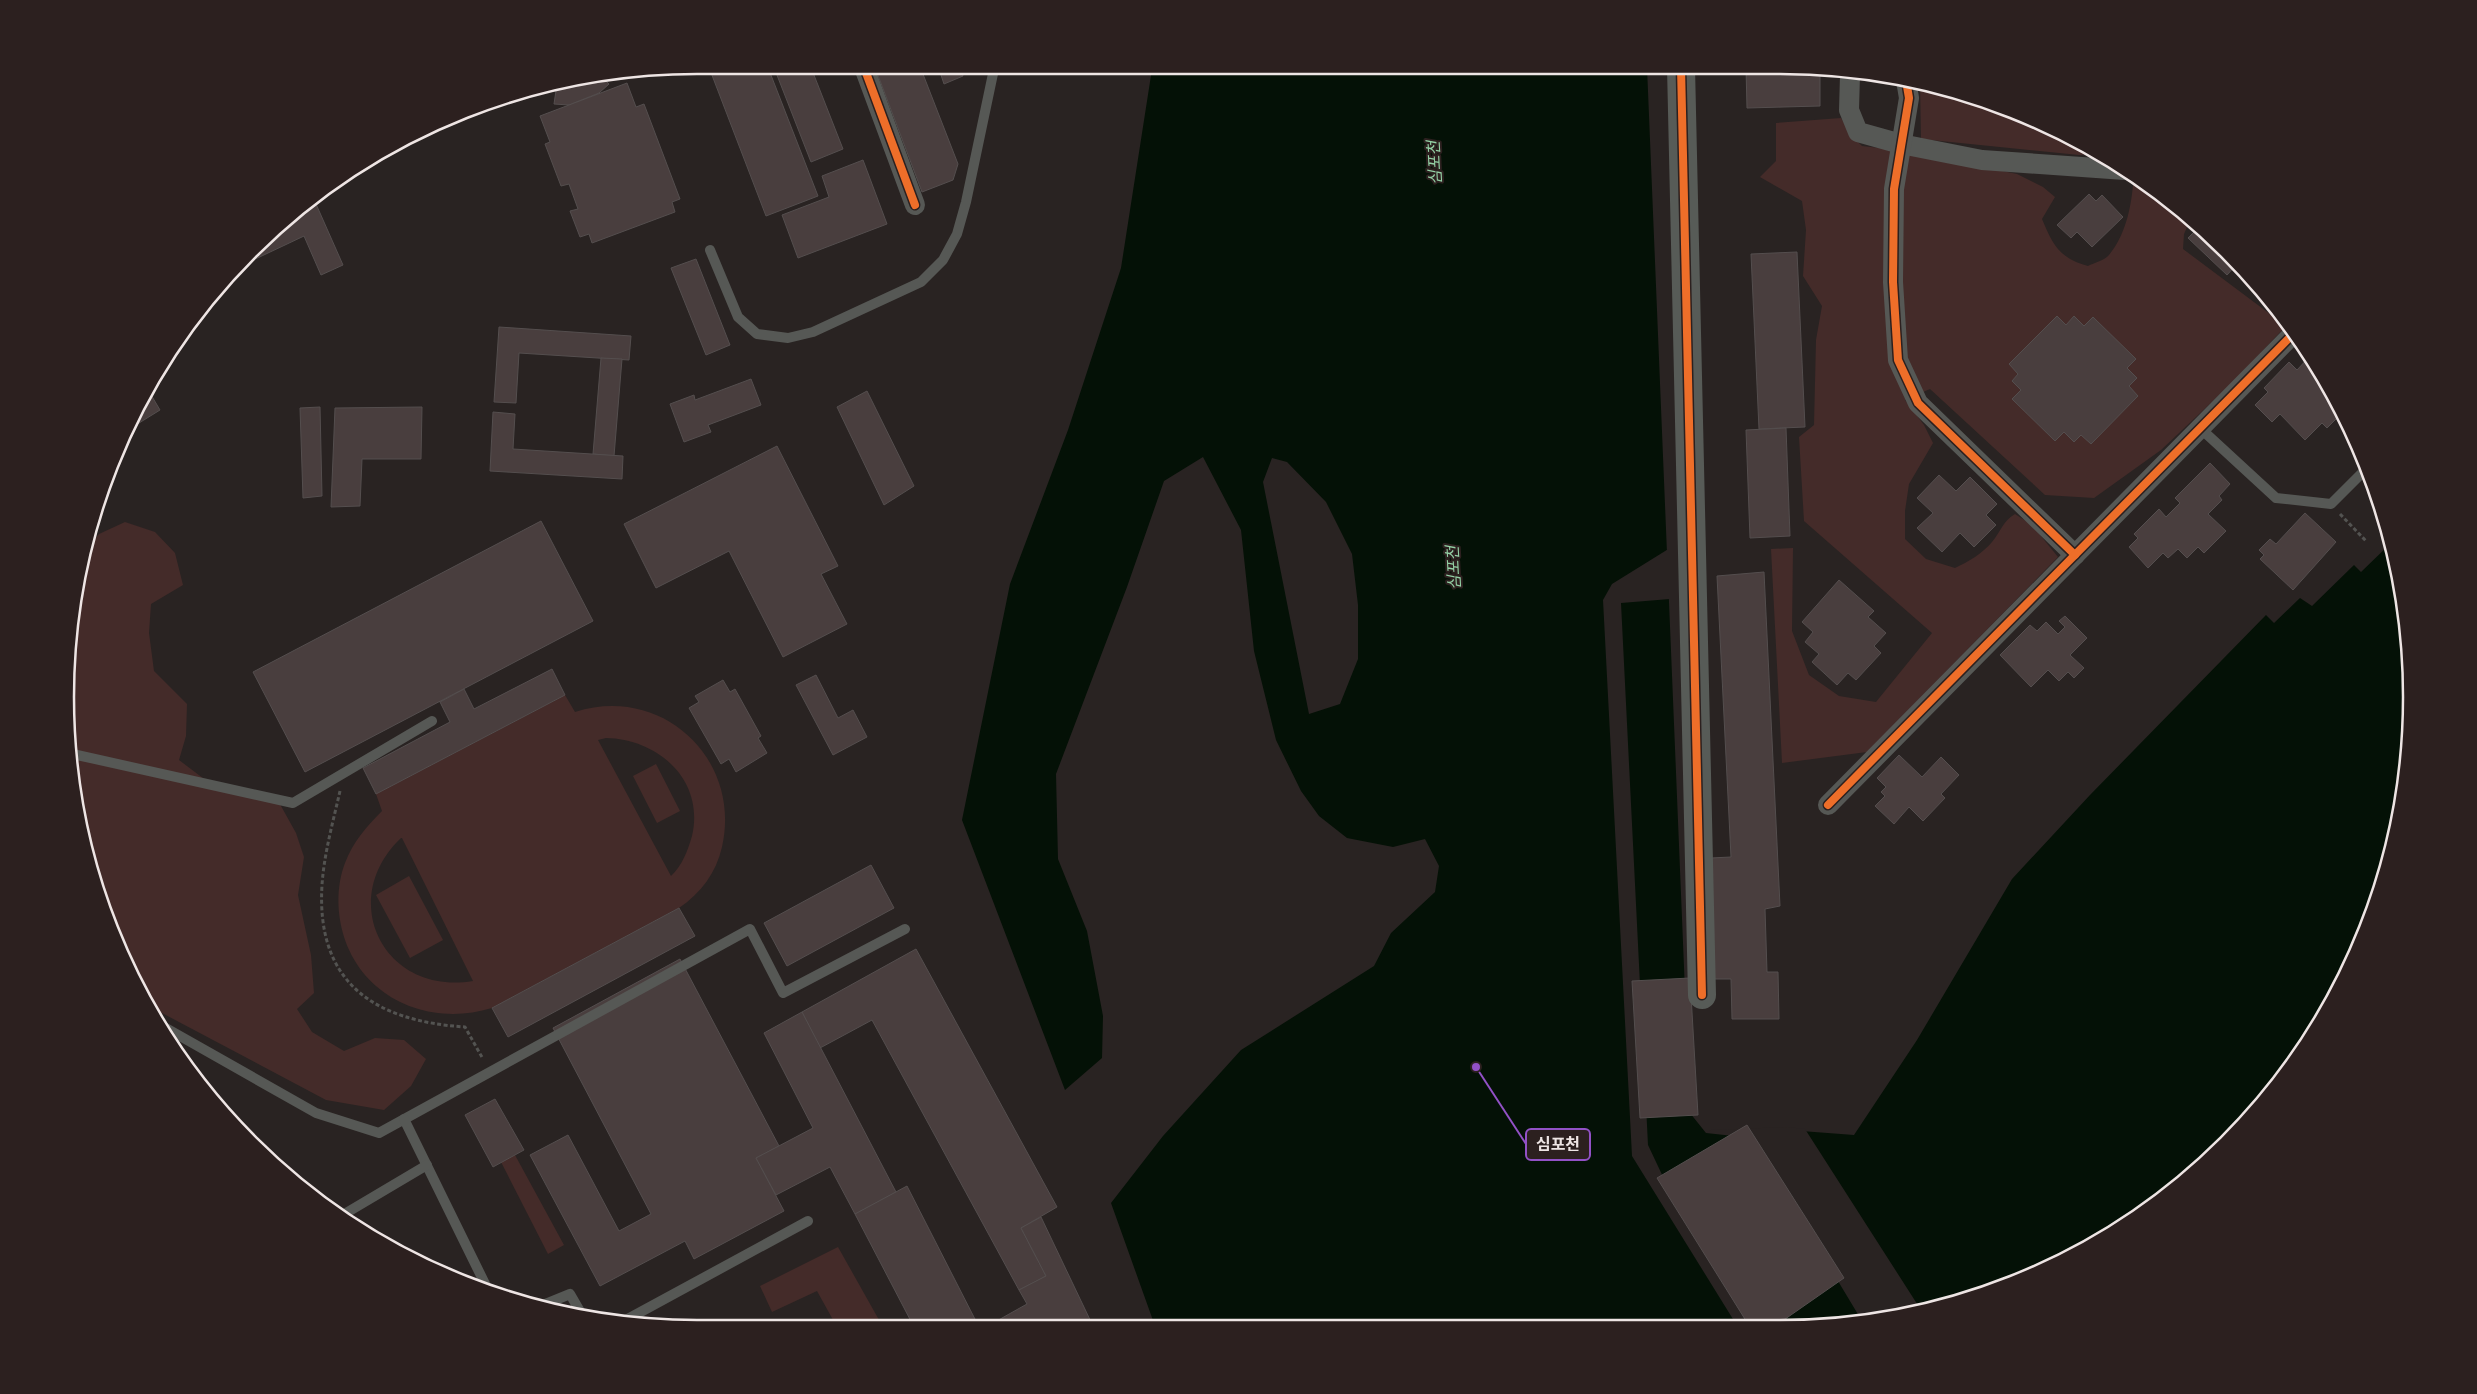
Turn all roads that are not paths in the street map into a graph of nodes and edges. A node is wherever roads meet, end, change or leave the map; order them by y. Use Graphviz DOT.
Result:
graph roads {
  1 [pos="866,74"];
  2 [pos="993,74"];
  3 [pos="1682,74"];
  4 [pos="1850,78"];
  5 [pos="1907,87"];
  6 [pos="1901,144"];
  7 [pos="2111,169"];
  8 [pos="915,205"];
  9 [pos="710,250"];
  10 [pos="2289,338"];
  11 [pos="2200,428"];
  12 [pos="2362,473"];
  13 [pos="2075,555"];
  14 [pos="432,721"];
  15 [pos="77,755"];
  16 [pos="1828,805"];
  17 [pos="905,929"];
  18 [pos="1702,995"];
  19 [pos="172,1032"];
  20 [pos="404,1119"];
  21 [pos="427,1165"];
  22 [pos="347,1212"];
  23 [pos="808,1221"];
  24 [pos="484,1282"];
  25 [pos="550,1302"];
  26 [pos="578,1309"];
  27 [pos="632,1317"];
  1 -- 8 [label="street"];
  2 -- 9 [label="lane"];
  3 -- 18 [label="street"];
  4 -- 6 [label="street"];
  5 -- 6 [label="street"];
  6 -- 7 [label="street"];
  6 -- 13 [label="street"];
  10 -- 11 [label="street"];
  11 -- 12 [label="lane"];
  11 -- 13 [label="street"];
  13 -- 16 [label="street"];
  14 -- 15 [label="lane"];
  17 -- 20 [label="lane"];
  19 -- 20 [label="lane"];
  20 -- 21 [label="lane"];
  21 -- 22 [label="lane"];
  21 -- 24 [label="lane"];
  23 -- 27 [label="lane"];
  25 -- 26 [label="lane"];
}
